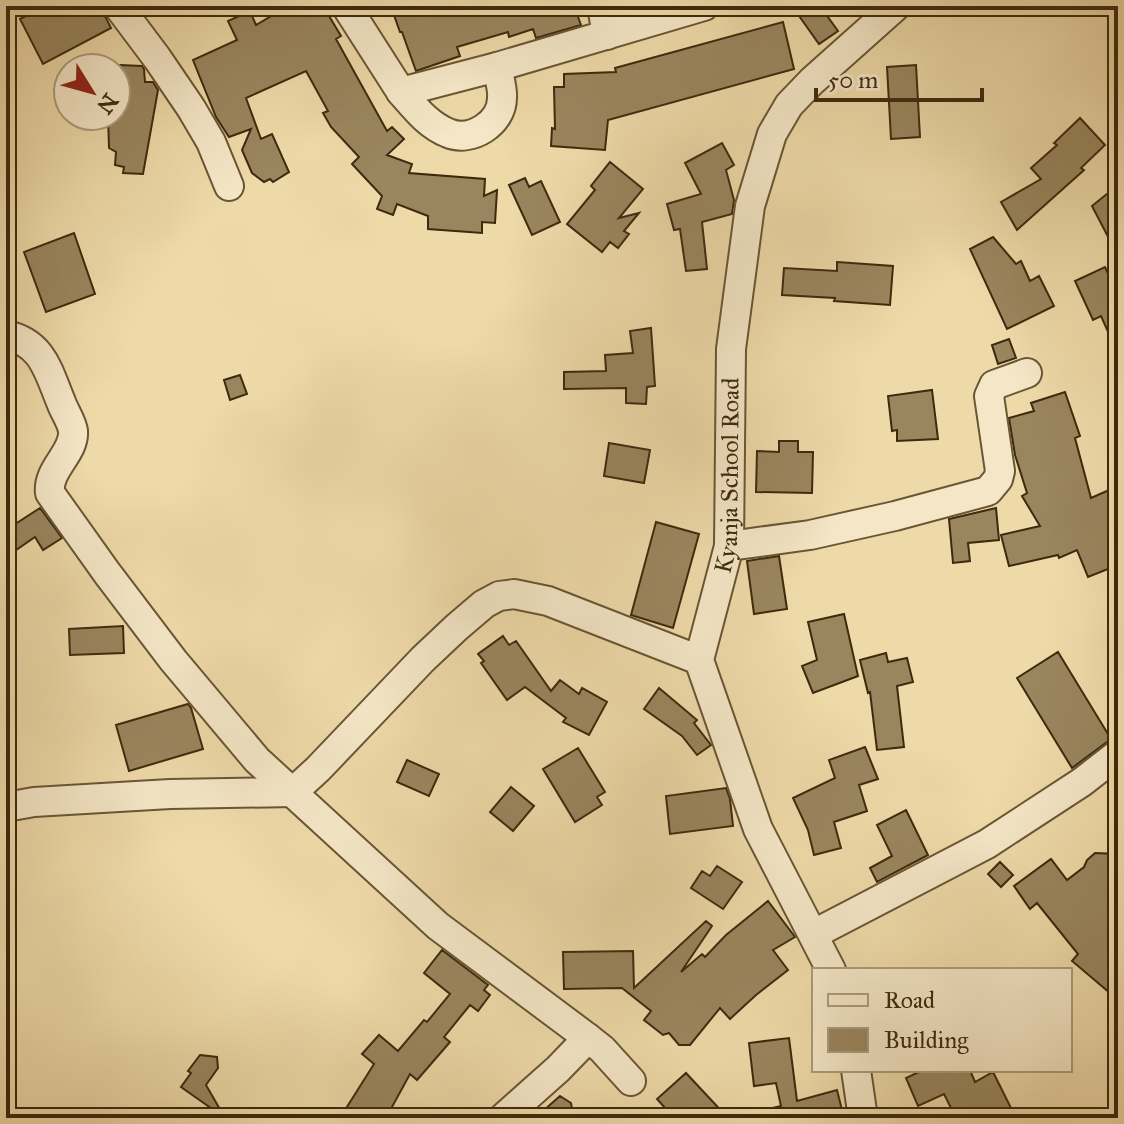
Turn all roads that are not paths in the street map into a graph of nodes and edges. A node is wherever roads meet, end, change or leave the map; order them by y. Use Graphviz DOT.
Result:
graph roads {
  1 [pos="118,6"];
  2 [pos="346,6"];
  3 [pos="602,6"];
  4 [pos="704,6"];
  5 [pos="896,6"];
  6 [pos="607,35"];
  7 [pos="497,67"];
  8 [pos="401,92"];
  9 [pos="229,186"];
  10 [pos="6,335"];
  11 [pos="1027,373"];
  12 [pos="729,546"];
  13 [pos="699,660"];
  14 [pos="1118,754"];
  15 [pos="293,792"];
  16 [pos="6,807"];
  17 [pos="814,934"];
  18 [pos="830,968"];
  19 [pos="588,1038"];
  20 [pos="856,1072"];
  21 [pos="631,1081"];
  22 [pos="503,1118"];
  23 [pos="863,1118"];
  1 -- 9 [label="street"];
  2 -- 8 [label="street"];
  3 -- 6 [label="street"];
  4 -- 6 [label="street"];
  5 -- 12 [label="street, Kyanja School Road"];
  6 -- 7 [label="street"];
  7 -- 8 [label="street"];
  7 -- 8 [label="street"];
  10 -- 15 [label="street"];
  11 -- 12 [label="street"];
  12 -- 13 [label="street, Kyanja School Road"];
  13 -- 15 [label="street"];
  13 -- 17 [label="street"];
  14 -- 17 [label="street"];
  15 -- 16 [label="street"];
  15 -- 19 [label="street"];
  17 -- 18 [label="street"];
  19 -- 21 [label="street"];
  19 -- 22 [label="street"];
  20 -- 23 [label="street"];
}
